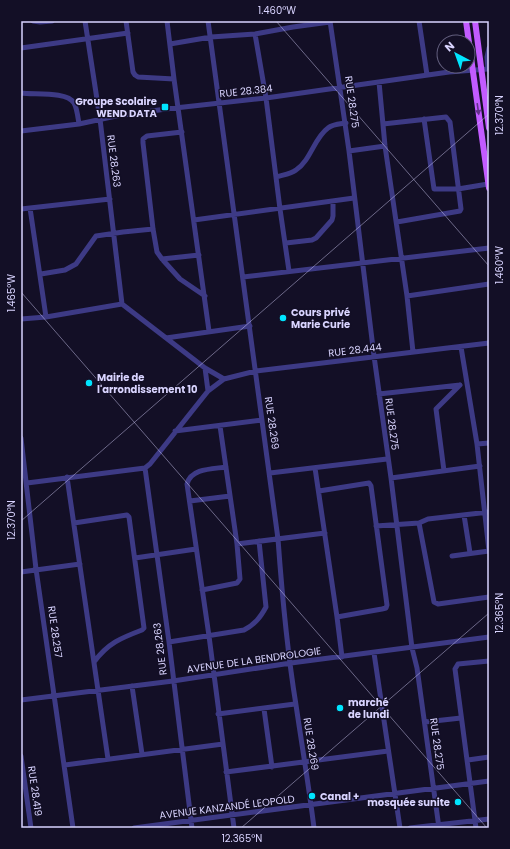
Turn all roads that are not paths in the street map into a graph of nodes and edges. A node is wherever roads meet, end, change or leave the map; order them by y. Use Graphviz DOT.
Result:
graph roads {
  1 [pos="33,21"];
  2 [pos="52,21"];
  3 [pos="85,21"];
  4 [pos="126,21"];
  5 [pos="167,21"];
  6 [pos="208,21"];
  7 [pos="330,21"];
  8 [pos="419,21"];
  9 [pos="466,21"];
  10 [pos="475,21"];
  11 [pos="292,24"];
  12 [pos="128,33"];
  13 [pos="255,34"];
  14 [pos="468,34"];
  15 [pos="89,38"];
  16 [pos="211,38"];
  17 [pos="170,44"];
  18 [pos="21,48"];
  19 [pos="489,48"];
  20 [pos="481,69"];
  21 [pos="476,70"];
  22 [pos="489,71"];
  23 [pos="436,74"];
  24 [pos="474,74"];
  25 [pos="427,75"];
  26 [pos="174,79"];
  27 [pos="379,82"];
  28 [pos="340,87"];
  29 [pos="21,93"];
  30 [pos="266,98"];
  31 [pos="220,103"];
  32 [pos="178,108"];
  33 [pos="100,119"];
  34 [pos="424,119"];
  35 [pos="346,123"];
  36 [pos="79,124"];
  37 [pos="383,124"];
  38 [pos="489,125"];
  39 [pos="21,131"];
  40 [pos="182,132"];
  41 [pos="385,146"];
  42 [pos="349,151"];
  43 [pos="276,177"];
  44 [pos="488,184"];
  45 [pos="489,188"];
  46 [pos="458,189"];
  47 [pos="354,198"];
  48 [pos="110,199"];
  49 [pos="333,202"];
  50 [pos="30,208"];
  51 [pos="21,209"];
  52 [pos="280,209"];
  53 [pos="234,213"];
  54 [pos="194,220"];
  55 [pos="397,222"];
  56 [pos="153,229"];
  57 [pos="114,233"];
  58 [pos="286,243"];
  59 [pos="489,248"];
  60 [pos="199,255"];
  61 [pos="162,259"];
  62 [pos="401,259"];
  63 [pos="362,262"];
  64 [pos="289,271"];
  65 [pos="40,274"];
  66 [pos="243,277"];
  67 [pos="489,284"];
  68 [pos="205,296"];
  69 [pos="407,296"];
  70 [pos="122,304"];
  71 [pos="46,317"];
  72 [pos="21,319"];
  73 [pos="250,326"];
  74 [pos="209,331"];
  75 [pos="166,338"];
  76 [pos="489,343"];
  77 [pos="461,347"];
  78 [pos="413,352"];
  79 [pos="374,356"];
  80 [pos="205,368"];
  81 [pos="256,371"];
  82 [pos="224,379"];
  83 [pos="466,383"];
  84 [pos="460,385"];
  85 [pos="208,391"];
  86 [pos="379,394"];
  87 [pos="262,420"];
  88 [pos="220,426"];
  89 [pos="175,431"];
  90 [pos="21,442"];
  91 [pos="489,443"];
  92 [pos="477,444"];
  93 [pos="387,459"];
  94 [pos="480,466"];
  95 [pos="226,467"];
  96 [pos="145,468"];
  97 [pos="315,468"];
  98 [pos="444,471"];
  99 [pos="270,473"];
  100 [pos="67,477"];
  101 [pos="391,478"];
  102 [pos="27,483"];
  103 [pos="319,491"];
  104 [pos="230,496"];
  105 [pos="190,501"];
  106 [pos="487,512"];
  107 [pos="464,515"];
  108 [pos="74,523"];
  109 [pos="419,523"];
  110 [pos="397,525"];
  111 [pos="376,526"];
  112 [pos="325,533"];
  113 [pos="278,539"];
  114 [pos="259,541"];
  115 [pos="238,544"];
  116 [pos="196,549"];
  117 [pos="489,551"];
  118 [pos="470,553"];
  119 [pos="157,555"];
  120 [pos="452,556"];
  121 [pos="135,558"];
  122 [pos="80,564"];
  123 [pos="36,569"];
  124 [pos="21,572"];
  125 [pos="202,590"];
  126 [pos="489,597"];
  127 [pos="337,617"];
  128 [pos="209,636"];
  129 [pos="489,637"];
  130 [pos="169,642"];
  131 [pos="412,648"];
  132 [pos="374,653"];
  133 [pos="342,657"];
  134 [pos="489,661"];
  135 [pos="94,662"];
  136 [pos="290,663"];
  137 [pos="214,674"];
  138 [pos="173,681"];
  139 [pos="132,686"];
  140 [pos="98,690"];
  141 [pos="55,696"];
  142 [pos="21,700"];
  143 [pos="296,704"];
  144 [pos="264,709"];
  145 [pos="218,714"];
  146 [pos="461,718"];
  147 [pos="425,722"];
  148 [pos="223,744"];
  149 [pos="182,749"];
  150 [pos="388,752"];
  151 [pos="142,754"];
  152 [pos="21,756"];
  153 [pos="489,757"];
  154 [pos="108,759"];
  155 [pos="468,760"];
  156 [pos="306,762"];
  157 [pos="65,765"];
  158 [pos="272,767"];
  159 [pos="226,772"];
  160 [pos="489,781"];
  161 [pos="470,784"];
  162 [pos="434,788"];
  163 [pos="394,794"];
  164 [pos="27,802"];
  165 [pos="21,803"];
  166 [pos="311,805"];
  167 [pos="232,816"];
  168 [pos="489,819"];
  169 [pos="475,820"];
  170 [pos="191,821"];
  171 [pos="438,826"];
  172 [pos="31,828"];
  173 [pos="73,828"];
  174 [pos="134,828"];
  175 [pos="192,828"];
  176 [pos="234,828"];
  177 [pos="314,828"];
  178 [pos="400,828"];
  179 [pos="410,828"];
  180 [pos="476,828"];
  1 -- 2 [label="street"];
  3 -- 15 [label="street, RUE 28.263"];
  4 -- 12 [label="street"];
  5 -- 17 [label="street"];
  6 -- 16 [label="street, RUE 28.269"];
  7 -- 11 [label="street"];
  7 -- 28 [label="street, RUE 28.275"];
  8 -- 25 [label="street"];
  9 -- 14 [label="main road"];
  10 -- 20 [label="main road"];
  11 -- 13 [label="street"];
  12 -- 15 [label="street"];
  12 -- 26 [label="street"];
  13 -- 16 [label="street"];
  13 -- 30 [label="street"];
  15 -- 18 [label="street"];
  15 -- 33 [label="street, RUE 28.263"];
  16 -- 17 [label="street"];
  16 -- 31 [label="street, RUE 28.269"];
  17 -- 26 [label="street"];
  19 -- 22 [label="street"];
  20 -- 21 [label="street, RUE 28.384"];
  20 -- 22 [label="street, RUE 28.384"];
  20 -- 38 [label="main road"];
  23 -- 25 [label="street, RUE 28.384"];
  24 -- 44 [label="main road, one-way"];
  25 -- 27 [label="street, RUE 28.384"];
  26 -- 32 [label="street"];
  27 -- 28 [label="street, RUE 28.384"];
  27 -- 37 [label="street"];
  28 -- 30 [label="street, RUE 28.384"];
  28 -- 35 [label="street, RUE 28.275"];
  29 -- 36 [label="street"];
  30 -- 31 [label="street, RUE 28.384"];
  30 -- 43 [label="street"];
  31 -- 32 [label="street, RUE 28.384"];
  31 -- 53 [label="street, RUE 28.269"];
  32 -- 33 [label="street, RUE 28.384"];
  32 -- 40 [label="street"];
  33 -- 36 [label="street, RUE 28.384"];
  33 -- 48 [label="street, RUE 28.263"];
  34 -- 37 [label="street"];
  34 -- 46 [label="street"];
  34 -- 46 [label="street"];
  35 -- 42 [label="street, RUE 28.275"];
  35 -- 43 [label="street"];
  36 -- 39 [label="street, RUE 28.384"];
  37 -- 41 [label="street"];
  40 -- 54 [label="street"];
  40 -- 56 [label="street"];
  41 -- 42 [label="street"];
  41 -- 55 [label="street"];
  42 -- 47 [label="street, RUE 28.275"];
  43 -- 52 [label="street"];
  44 -- 45 [label="main road"];
  44 -- 46 [label="street"];
  46 -- 55 [label="street"];
  47 -- 49 [label="street"];
  47 -- 63 [label="street, RUE 28.275"];
  48 -- 50 [label="street"];
  48 -- 57 [label="street, RUE 28.263"];
  49 -- 52 [label="street"];
  49 -- 58 [label="street"];
  50 -- 51 [label="street"];
  50 -- 65 [label="street"];
  52 -- 53 [label="street"];
  52 -- 58 [label="street"];
  53 -- 54 [label="street"];
  53 -- 66 [label="street, RUE 28.269"];
  54 -- 60 [label="street"];
  55 -- 62 [label="street"];
  56 -- 57 [label="street"];
  56 -- 61 [label="street"];
  57 -- 65 [label="street"];
  57 -- 70 [label="street, RUE 28.263"];
  58 -- 64 [label="street"];
  59 -- 62 [label="street"];
  60 -- 61 [label="street"];
  60 -- 68 [label="street"];
  61 -- 68 [label="street"];
  62 -- 63 [label="street"];
  62 -- 69 [label="street"];
  63 -- 64 [label="street"];
  63 -- 79 [label="street, RUE 28.275"];
  64 -- 66 [label="street"];
  65 -- 71 [label="street"];
  66 -- 73 [label="street, RUE 28.269"];
  67 -- 69 [label="street"];
  68 -- 74 [label="street"];
  69 -- 78 [label="street"];
  70 -- 71 [label="street"];
  70 -- 75 [label="street"];
  71 -- 72 [label="street"];
  73 -- 74 [label="street"];
  73 -- 81 [label="street, RUE 28.269"];
  74 -- 75 [label="street"];
  75 -- 80 [label="street"];
  76 -- 77 [label="street, RUE 28.444"];
  77 -- 78 [label="street, RUE 28.444"];
  77 -- 83 [label="street"];
  78 -- 79 [label="street, RUE 28.444"];
  79 -- 81 [label="street, RUE 28.444"];
  79 -- 86 [label="street, RUE 28.275"];
  80 -- 82 [label="street"];
  80 -- 85 [label="street"];
  81 -- 82 [label="street, RUE 28.444"];
  81 -- 87 [label="street, RUE 28.269"];
  82 -- 85 [label="street"];
  83 -- 84 [label="street"];
  83 -- 92 [label="street"];
  84 -- 86 [label="street"];
  84 -- 98 [label="street"];
  85 -- 89 [label="street"];
  86 -- 93 [label="street, RUE 28.275"];
  87 -- 88 [label="street"];
  87 -- 99 [label="street, RUE 28.269"];
  88 -- 89 [label="street"];
  88 -- 95 [label="street"];
  89 -- 96 [label="street"];
  90 -- 102 [label="street, RUE 28.257"];
  91 -- 92 [label="street"];
  92 -- 94 [label="street"];
  93 -- 97 [label="street"];
  93 -- 101 [label="street, RUE 28.275"];
  94 -- 98 [label="street"];
  94 -- 106 [label="street"];
  95 -- 104 [label="street"];
  95 -- 105 [label="street"];
  96 -- 100 [label="street"];
  96 -- 119 [label="street, RUE 28.263"];
  97 -- 99 [label="street"];
  97 -- 103 [label="street"];
  98 -- 101 [label="street"];
  99 -- 113 [label="street, RUE 28.269"];
  100 -- 102 [label="street"];
  100 -- 108 [label="street"];
  101 -- 110 [label="street, RUE 28.275"];
  102 -- 123 [label="street, RUE 28.257"];
  103 -- 111 [label="street"];
  103 -- 112 [label="street"];
  104 -- 105 [label="street"];
  104 -- 115 [label="street"];
  105 -- 116 [label="street"];
  106 -- 107 [label="street"];
  106 -- 117 [label="street"];
  107 -- 109 [label="street"];
  107 -- 118 [label="street"];
  108 -- 121 [label="street"];
  108 -- 122 [label="street"];
  109 -- 110 [label="street"];
  109 -- 126 [label="street"];
  110 -- 111 [label="street"];
  110 -- 131 [label="street, RUE 28.275"];
  111 -- 127 [label="street"];
  112 -- 113 [label="street"];
  112 -- 127 [label="street"];
  113 -- 114 [label="street"];
  113 -- 136 [label="street, RUE 28.269"];
  114 -- 115 [label="street"];
  114 -- 128 [label="street"];
  115 -- 125 [label="street"];
  116 -- 119 [label="street"];
  116 -- 125 [label="street"];
  117 -- 118 [label="street"];
  118 -- 120 [label="street"];
  119 -- 121 [label="street"];
  119 -- 130 [label="street, RUE 28.263"];
  121 -- 135 [label="street"];
  122 -- 123 [label="street"];
  122 -- 135 [label="street"];
  123 -- 124 [label="street"];
  123 -- 141 [label="street, RUE 28.257"];
  125 -- 128 [label="street"];
  127 -- 133 [label="street"];
  128 -- 130 [label="street"];
  128 -- 137 [label="street"];
  129 -- 131 [label="street, AVENUE DE LA BENDROLOGIE"];
  130 -- 138 [label="street, RUE 28.263"];
  131 -- 132 [label="street, AVENUE DE LA BENDROLOGIE"];
  131 -- 147 [label="street, RUE 28.275"];
  132 -- 133 [label="street, AVENUE DE LA BENDROLOGIE"];
  132 -- 150 [label="street"];
  133 -- 136 [label="street, AVENUE DE LA BENDROLOGIE"];
  134 -- 146 [label="street"];
  135 -- 140 [label="street"];
  136 -- 137 [label="street, AVENUE DE LA BENDROLOGIE"];
  136 -- 143 [label="street, RUE 28.269"];
  137 -- 138 [label="street, AVENUE DE LA BENDROLOGIE"];
  137 -- 145 [label="street"];
  138 -- 139 [label="street, AVENUE DE LA BENDROLOGIE"];
  138 -- 149 [label="street, RUE 28.263"];
  139 -- 140 [label="street, AVENUE DE LA BENDROLOGIE"];
  139 -- 151 [label="street"];
  140 -- 141 [label="street, AVENUE DE LA BENDROLOGIE"];
  140 -- 154 [label="street"];
  141 -- 142 [label="street, AVENUE DE LA BENDROLOGIE"];
  141 -- 157 [label="street, RUE 28.257"];
  143 -- 144 [label="street"];
  143 -- 156 [label="street, RUE 28.269"];
  144 -- 145 [label="street"];
  144 -- 158 [label="street"];
  145 -- 148 [label="street"];
  146 -- 147 [label="street"];
  146 -- 155 [label="street"];
  147 -- 162 [label="street, RUE 28.275"];
  148 -- 149 [label="street"];
  148 -- 159 [label="street"];
  149 -- 151 [label="street"];
  149 -- 170 [label="street, RUE 28.263"];
  150 -- 156 [label="street"];
  150 -- 163 [label="street"];
  151 -- 154 [label="street"];
  152 -- 164 [label="street, RUE 28.419"];
  153 -- 155 [label="street"];
  154 -- 157 [label="street"];
  155 -- 161 [label="street"];
  156 -- 158 [label="street"];
  156 -- 166 [label="street, RUE 28.269"];
  157 -- 173 [label="street, RUE 28.257"];
  158 -- 159 [label="street"];
  159 -- 167 [label="street"];
  160 -- 161 [label="street, AVENUE KANZANDÉ LEOPOLD"];
  161 -- 162 [label="street, AVENUE KANZANDÉ LEOPOLD"];
  161 -- 169 [label="street"];
  162 -- 163 [label="street, AVENUE KANZANDÉ LEOPOLD"];
  162 -- 171 [label="street, RUE 28.275"];
  163 -- 166 [label="street, AVENUE KANZANDÉ LEOPOLD"];
  163 -- 178 [label="street"];
  164 -- 165 [label="street"];
  164 -- 172 [label="street, RUE 28.419"];
  166 -- 167 [label="street, AVENUE KANZANDÉ LEOPOLD"];
  166 -- 177 [label="street, RUE 28.269"];
  167 -- 170 [label="street, AVENUE KANZANDÉ LEOPOLD"];
  167 -- 176 [label="street"];
  168 -- 169 [label="street"];
  169 -- 171 [label="street"];
  169 -- 180 [label="street"];
  170 -- 174 [label="street, AVENUE KANZANDÉ LEOPOLD"];
  170 -- 175 [label="street, RUE 28.263"];
  171 -- 179 [label="street"];
}
